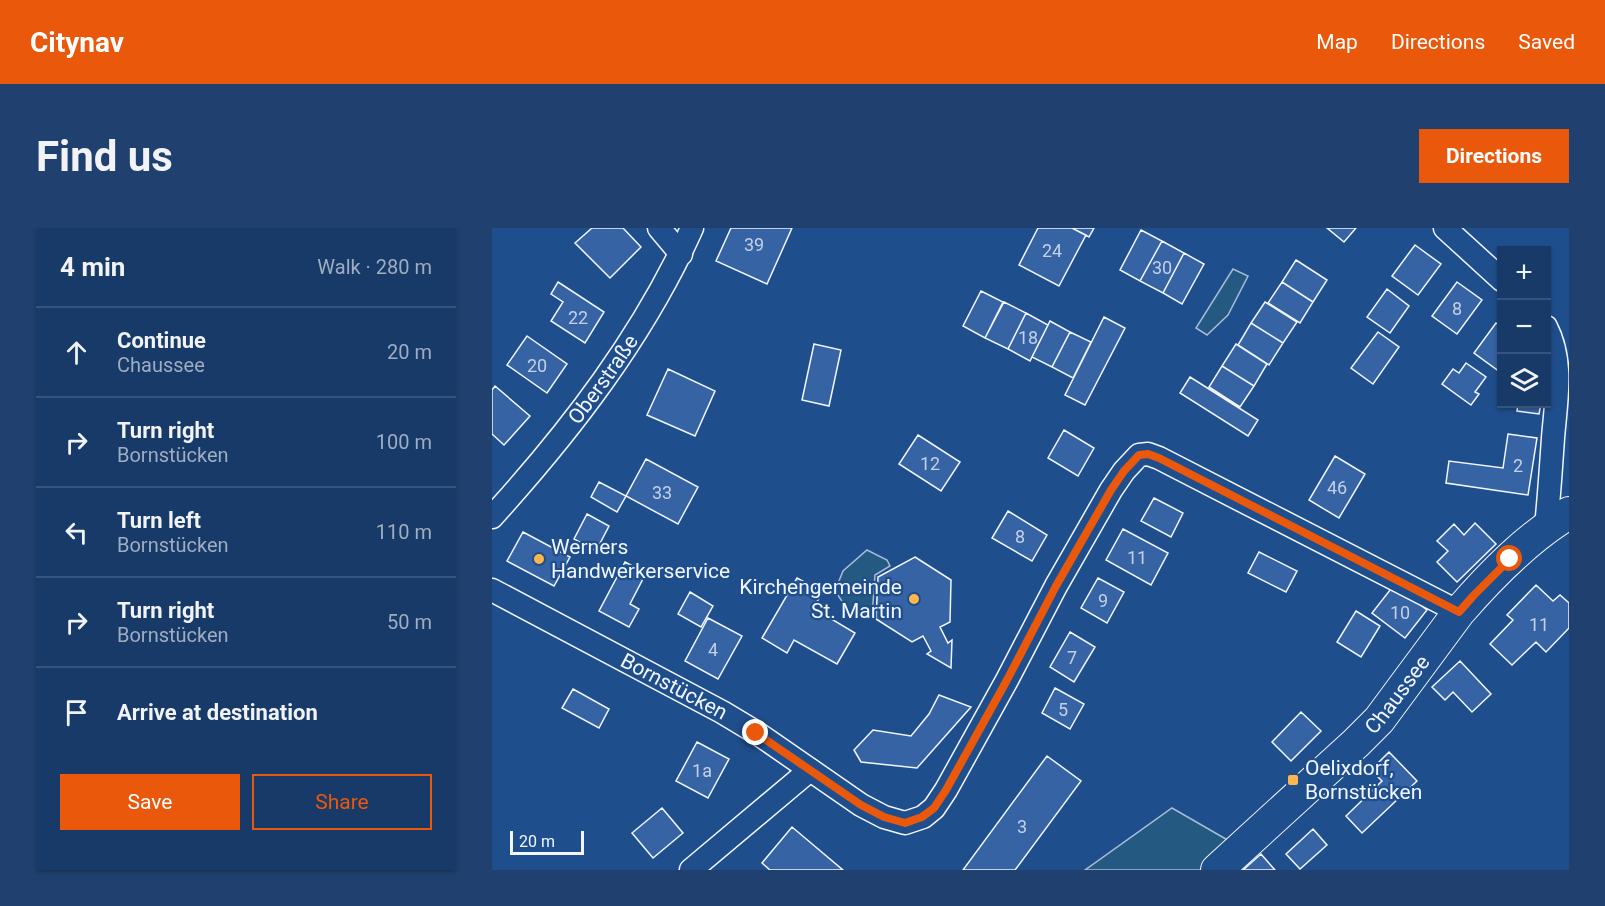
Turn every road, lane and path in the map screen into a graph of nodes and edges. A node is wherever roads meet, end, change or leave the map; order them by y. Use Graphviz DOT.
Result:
graph roads {
  1 [pos="659,228"];
  2 [pos="692,228"];
  3 [pos="1445,228"];
  4 [pos="681,254"];
  5 [pos="1497,275"];
  6 [pos="1551,337"];
  7 [pos="492,517"];
  8 [pos="1558,520"];
  9 [pos="492,590"];
  10 [pos="1459,612"];
  11 [pos="810,770"];
  12 [pos="692,870"];
  13 [pos="1217,870"];
  1 -- 4 [label="street"];
  2 -- 4 [label="street, Oberstraße"];
  3 -- 5 [label="street"];
  4 -- 7 [label="street, Oberstraße"];
  6 -- 8 [label="street"];
  8 -- 10 [label="street, Chaussee"];
  9 -- 11 [label="street, Bornstücken"];
  10 -- 11 [label="street, Bornstücken"];
  10 -- 13 [label="street, Chaussee"];
  11 -- 12 [label="street"];
}
